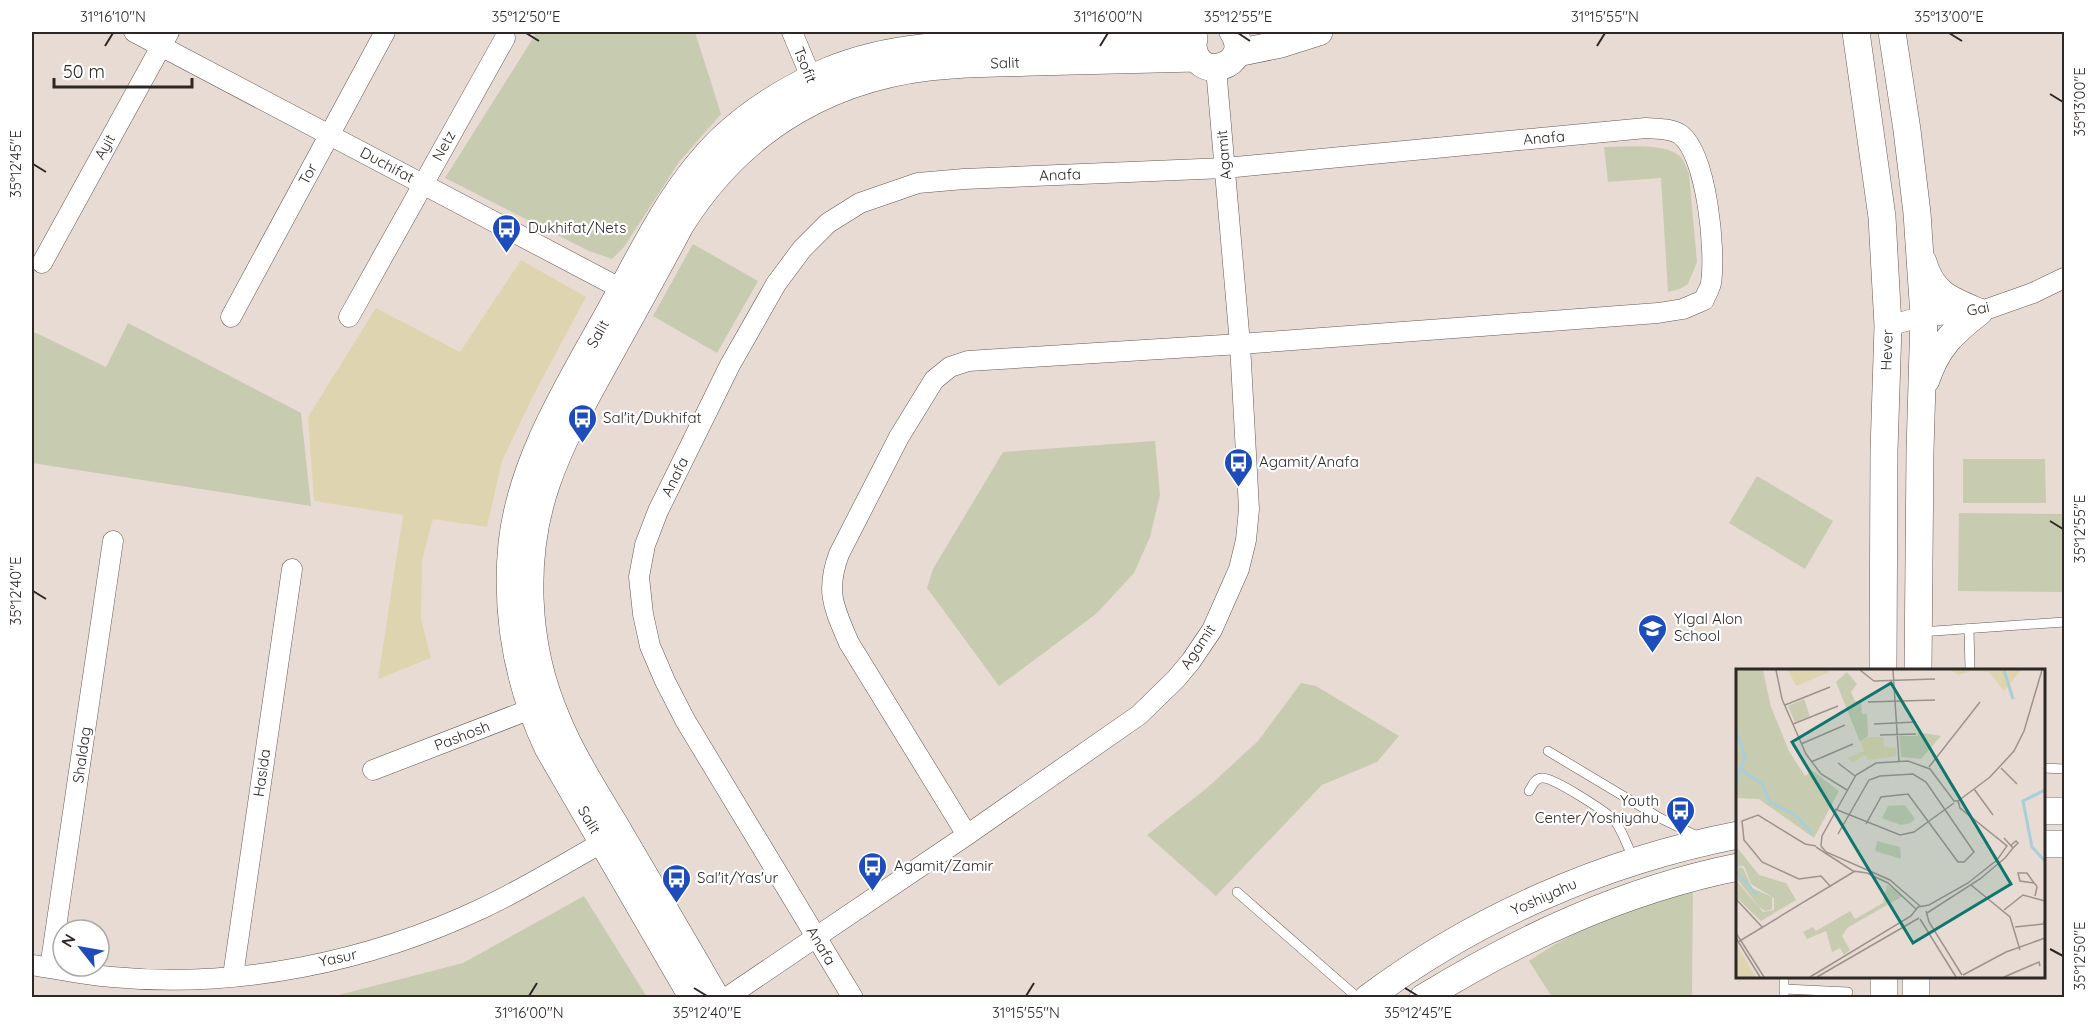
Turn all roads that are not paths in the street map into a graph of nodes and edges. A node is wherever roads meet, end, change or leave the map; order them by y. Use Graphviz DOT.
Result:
graph roads {
  1 [pos="134,32"];
  2 [pos="385,32"];
  3 [pos="792,32"];
  4 [pos="1319,32"];
  5 [pos="1856,32"];
  6 [pos="1892,32"];
  7 [pos="505,38"];
  8 [pos="165,39"];
  9 [pos="1220,43"];
  10 [pos="815,88"];
  11 [pos="329,135"];
  12 [pos="1225,168"];
  13 [pos="423,184"];
  14 [pos="1920,251"];
  15 [pos="42,263"];
  16 [pos="2064,278"];
  17 [pos="631,294"];
  18 [pos="1979,312"];
  19 [pos="1924,316"];
  20 [pos="231,317"];
  21 [pos="349,317"];
  22 [pos="1888,326"];
  23 [pos="1240,344"];
  24 [pos="1922,394"];
  25 [pos="113,541"];
  26 [pos="292,569"];
  27 [pos="2064,622"];
  28 [pos="1969,628"];
  29 [pos="1918,632"];
  30 [pos="1883,669"];
  31 [pos="1918,669"];
  32 [pos="1970,669"];
  33 [pos="540,705"];
  34 [pos="1548,751"];
  35 [pos="2045,768"];
  36 [pos="2064,768"];
  37 [pos="373,770"];
  38 [pos="1529,791"];
  39 [pos="2045,811"];
  40 [pos="2064,811"];
  41 [pos="1736,835"];
  42 [pos="967,836"];
  43 [pos="611,838"];
  44 [pos="1706,841"];
  45 [pos="2045,844"];
  46 [pos="2064,844"];
  47 [pos="1634,861"];
  48 [pos="1736,867"];
  49 [pos="1237,892"];
  50 [pos="816,936"];
  51 [pos="41,966"];
  52 [pos="233,976"];
  53 [pos="1884,978"];
  54 [pos="1916,978"];
  55 [pos="1848,992"];
  56 [pos="1784,993"];
  57 [pos="693,998"];
  58 [pos="716,998"];
  59 [pos="726,998"];
  60 [pos="853,998"];
  61 [pos="1358,998"];
  62 [pos="1368,998"];
  63 [pos="1423,998"];
  64 [pos="1884,998"];
  65 [pos="1916,998"];
  1 -- 8 [label="street, Duchifat"];
  2 -- 11 [label="street, Tor"];
  3 -- 10 [label="street, Tsofit"];
  4 -- 9 [label="street, Salit"];
  5 -- 22 [label="street, Hever"];
  6 -- 14 [label="street"];
  7 -- 13 [label="street, Netz"];
  8 -- 11 [label="street, Duchifat"];
  8 -- 15 [label="street, Ayit"];
  9 -- 10 [label="street, Salit"];
  9 -- 12 [label="street, Agamit"];
  10 -- 17 [label="street, Salit"];
  11 -- 13 [label="street, Duchifat"];
  11 -- 20 [label="street, Tor"];
  12 -- 23 [label="street, Agamit"];
  12 -- 23 [label="street, Anafa"];
  12 -- 50 [label="street, Anafa"];
  13 -- 17 [label="street, Duchifat"];
  13 -- 21 [label="street, Netz"];
  14 -- 18 [label="street"];
  14 -- 19 [label="street"];
  16 -- 18 [label="street, Gai"];
  17 -- 33 [label="street, Salit"];
  18 -- 19 [label="street, Gai"];
  18 -- 24 [label="street"];
  19 -- 22 [label="street, Gai"];
  19 -- 24 [label="street"];
  22 -- 30 [label="street, Hever"];
  23 -- 42 [label="street, Agamit"];
  23 -- 42 [label="street, Anafa"];
  24 -- 29 [label="street"];
  25 -- 51 [label="street, Shaldag"];
  26 -- 52 [label="street, Hasida"];
  27 -- 28 [label="lane"];
  28 -- 29 [label="lane"];
  28 -- 32 [label="lane"];
  29 -- 31 [label="street"];
  33 -- 37 [label="street, Pashosh"];
  33 -- 43 [label="street, Salit"];
  34 -- 44 [label="lane"];
  35 -- 36 [label="lane"];
  38 -- 47 [label="lane"];
  39 -- 40 [label="street"];
  41 -- 44 [label="street, Yoshiyahu"];
  42 -- 50 [label="street, Agamit"];
  43 -- 52 [label="street, Yasur"];
  43 -- 57 [label="street, Salit"];
  43 -- 58 [label="street, Salit"];
  44 -- 47 [label="street, Yoshiyahu"];
  45 -- 46 [label="street"];
  47 -- 62 [label="street, Yoshiyahu"];
  48 -- 63 [label="street, Yoshiyahu"];
  49 -- 61 [label="lane"];
  50 -- 59 [label="street, Agamit"];
  50 -- 60 [label="street, Anafa"];
  51 -- 52 [label="street, Yasur"];
  53 -- 64 [label="street"];
  54 -- 65 [label="street"];
  55 -- 56 [label="lane"];
}
